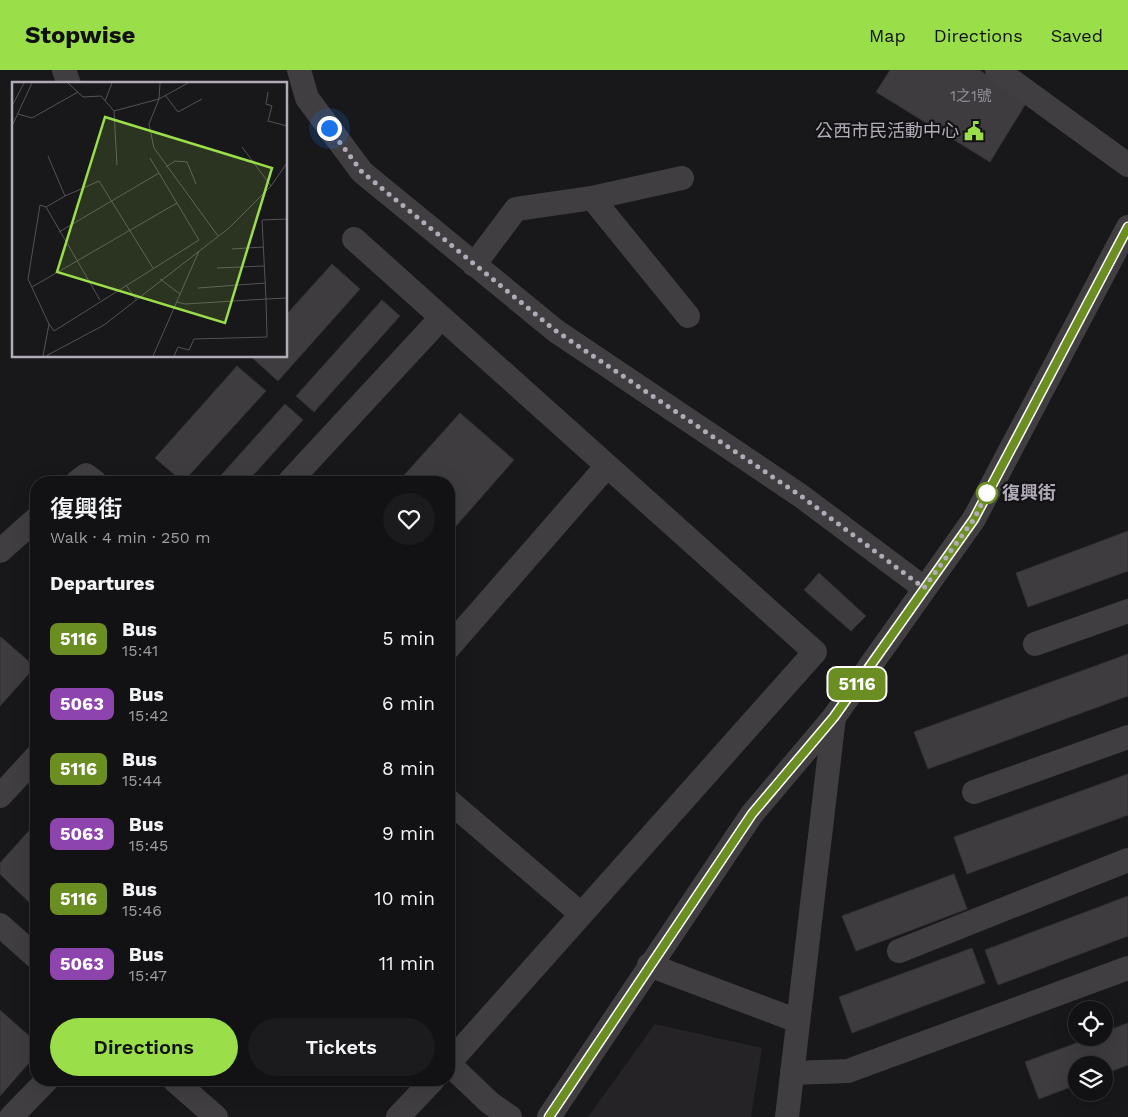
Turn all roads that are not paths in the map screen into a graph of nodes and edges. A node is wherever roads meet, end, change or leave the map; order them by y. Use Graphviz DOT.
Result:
graph roads {
  1 [pos="64,70"];
  2 [pos="299,70"];
  3 [pos="997,70"];
  4 [pos="68,82"];
  5 [pos="1128,165"];
  6 [pos="682,178"];
  7 [pos="592,198"];
  8 [pos="1128,227"];
  9 [pos="354,239"];
  10 [pos="474,264"];
  11 [pos="688,316"];
  12 [pos="441,318"];
  13 [pos="607,466"];
  14 [pos="295,476"];
  15 [pos="30,524"];
  16 [pos="0,551"];
  17 [pos="924,588"];
  18 [pos="1128,611"];
  19 [pos="455,640"];
  20 [pos="1035,644"];
  21 [pos="834,717"];
  22 [pos="1128,737"];
  23 [pos="30,764"];
  24 [pos="974,792"];
  25 [pos="0,796"];
  26 [pos="455,806"];
  27 [pos="1128,860"];
  28 [pos="581,914"];
  29 [pos="0,925"];
  30 [pos="898,951"];
  31 [pos="30,952"];
  32 [pos="649,966"];
  33 [pos="1128,968"];
  34 [pos="798,1021"];
  35 [pos="455,1057"];
  36 [pos="455,1070"];
  37 [pos="792,1073"];
  38 [pos="41,1086"];
  39 [pos="181,1086"];
  40 [pos="427,1086"];
  41 [pos="11,1117"];
  42 [pos="216,1117"];
  43 [pos="398,1117"];
  44 [pos="510,1117"];
  45 [pos="549,1117"];
  46 [pos="787,1117"];
  1 -- 4 [label="street"];
  2 -- 10 [label="street"];
  3 -- 5 [label="street"];
  6 -- 7 [label="street"];
  7 -- 10 [label="street"];
  7 -- 11 [label="street"];
  8 -- 17 [label="street"];
  9 -- 12 [label="street"];
  10 -- 17 [label="street"];
  12 -- 13 [label="street"];
  12 -- 14 [label="street"];
  13 -- 19 [label="street"];
  13 -- 28 [label="street"];
  15 -- 16 [label="street"];
  17 -- 21 [label="street"];
  18 -- 20 [label="street"];
  21 -- 32 [label="street"];
  21 -- 34 [label="street"];
  22 -- 24 [label="street"];
  23 -- 25 [label="street"];
  26 -- 28 [label="street"];
  27 -- 30 [label="street"];
  28 -- 35 [label="street"];
  29 -- 31 [label="street"];
  32 -- 34 [label="street"];
  32 -- 45 [label="street"];
  33 -- 37 [label="street"];
  34 -- 37 [label="street"];
  36 -- 44 [label="street"];
  37 -- 46 [label="street"];
  38 -- 41 [label="street"];
  39 -- 42 [label="street"];
  40 -- 43 [label="street"];
}
